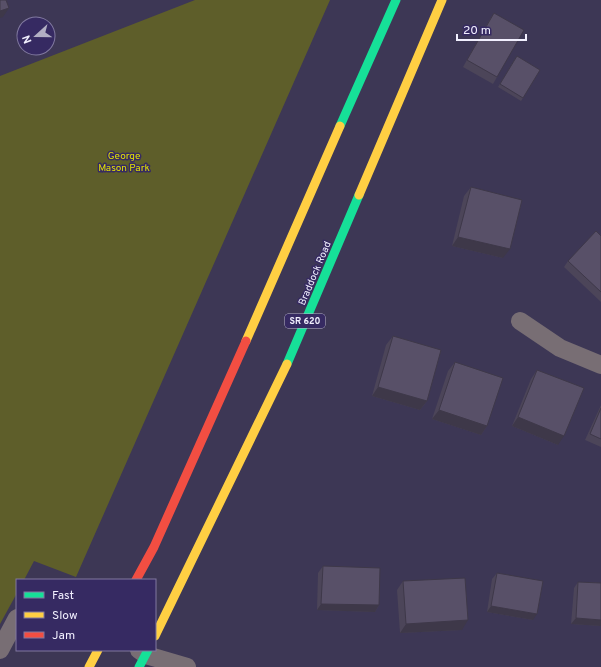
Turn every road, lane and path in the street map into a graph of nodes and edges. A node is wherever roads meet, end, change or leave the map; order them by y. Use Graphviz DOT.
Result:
graph roads {
  1 [pos="396,0"];
  2 [pos="442,0"];
  3 [pos="520,322"];
  4 [pos="601,365"];
  5 [pos="137,579"];
  6 [pos="16,620"];
  7 [pos="156,634"];
  8 [pos="0,650"];
  9 [pos="97,651"];
  10 [pos="143,655"];
  11 [pos="89,667"];
  12 [pos="187,667"];
  1 -- 5 [label="main road"];
  2 -- 7 [label="main road, Braddock Road / SR 620"];
  3 -- 4 [label="street"];
  6 -- 8 [label="street"];
  9 -- 11 [label="main road"];
  10 -- 12 [label="street"];
}
